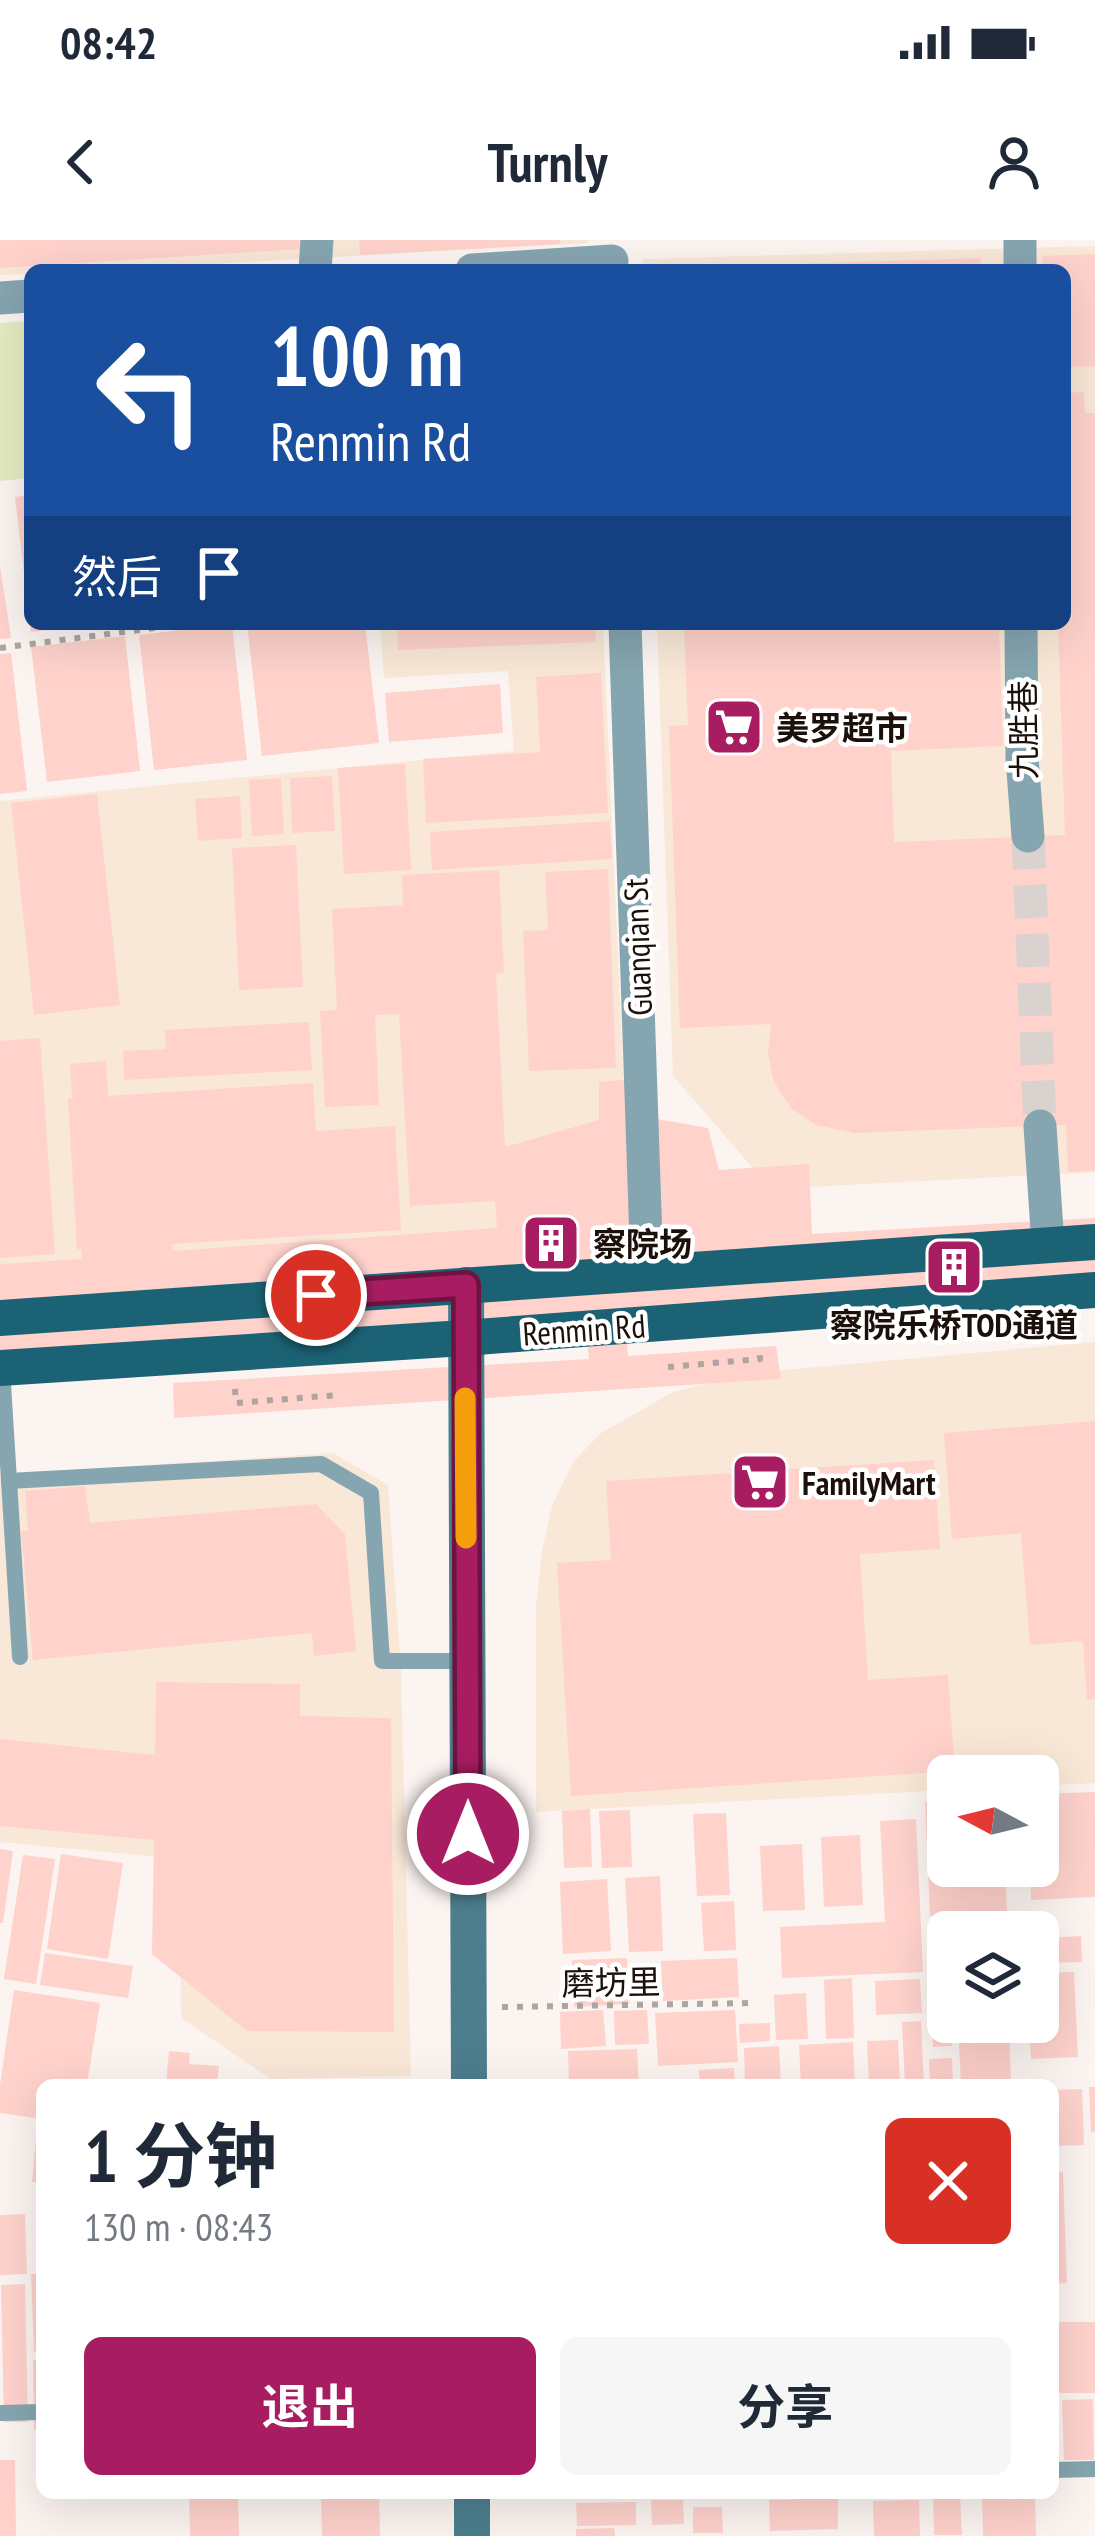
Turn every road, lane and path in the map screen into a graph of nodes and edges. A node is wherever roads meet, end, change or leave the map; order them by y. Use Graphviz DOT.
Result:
graph roads {
  1 [pos="614,250"];
  2 [pos="515,264"];
  3 [pos="140,630"];
  4 [pos="625,630"];
  5 [pos="1022,630"];
  6 [pos="0,648"];
  7 [pos="1028,836"];
  8 [pos="1040,1126"];
  9 [pos="1095,1242"];
  10 [pos="1048,1245"];
  11 [pos="647,1270"];
  12 [pos="466,1285"];
  13 [pos="1095,1290"];
  14 [pos="0,1318"];
  15 [pos="464,1338"];
  16 [pos="760,1359"];
  17 [pos="668,1367"];
  18 [pos="1,1368"];
  19 [pos="338,1395"];
  20 [pos="236,1403"];
  21 [pos="9,1481"];
  22 [pos="20,1657"];
  23 [pos="466,1661"];
  24 [pos="753,2003"];
  25 [pos="469,2008"];
  26 [pos="470,2079"];
  27 [pos="36,2412"];
  28 [pos="0,2413"];
  29 [pos="1095,2469"];
  30 [pos="1059,2470"];
  31 [pos="472,2499"];
  32 [pos="472,2536"];
  1 -- 2 [label="street"];
  3 -- 6 [label="path"];
  4 -- 11 [label="street, Guanqian St"];
  5 -- 7 [label="street, 九胜巷"];
  8 -- 10 [label="street"];
  9 -- 10 [label="main road, Renmin Rd"];
  10 -- 11 [label="main road, Renmin Rd"];
  11 -- 12 [label="main road, Renmin Rd"];
  12 -- 14 [label="main road, Renmin Rd"];
  12 -- 15 [label="main road"];
  13 -- 15 [label="main road, Renmin Rd"];
  15 -- 18 [label="main road, Renmin Rd"];
  15 -- 23 [label="main road"];
  16 -- 17 [label="path"];
  18 -- 21 [label="lane"];
  19 -- 20 [label="path"];
  21 -- 22 [label="lane"];
  21 -- 23 [label="lane"];
  23 -- 25 [label="main road"];
  24 -- 25 [label="path, 磨坊里"];
  25 -- 26 [label="main road"];
  27 -- 28 [label="lane"];
  29 -- 30 [label="lane"];
  31 -- 32 [label="main road"];
}
